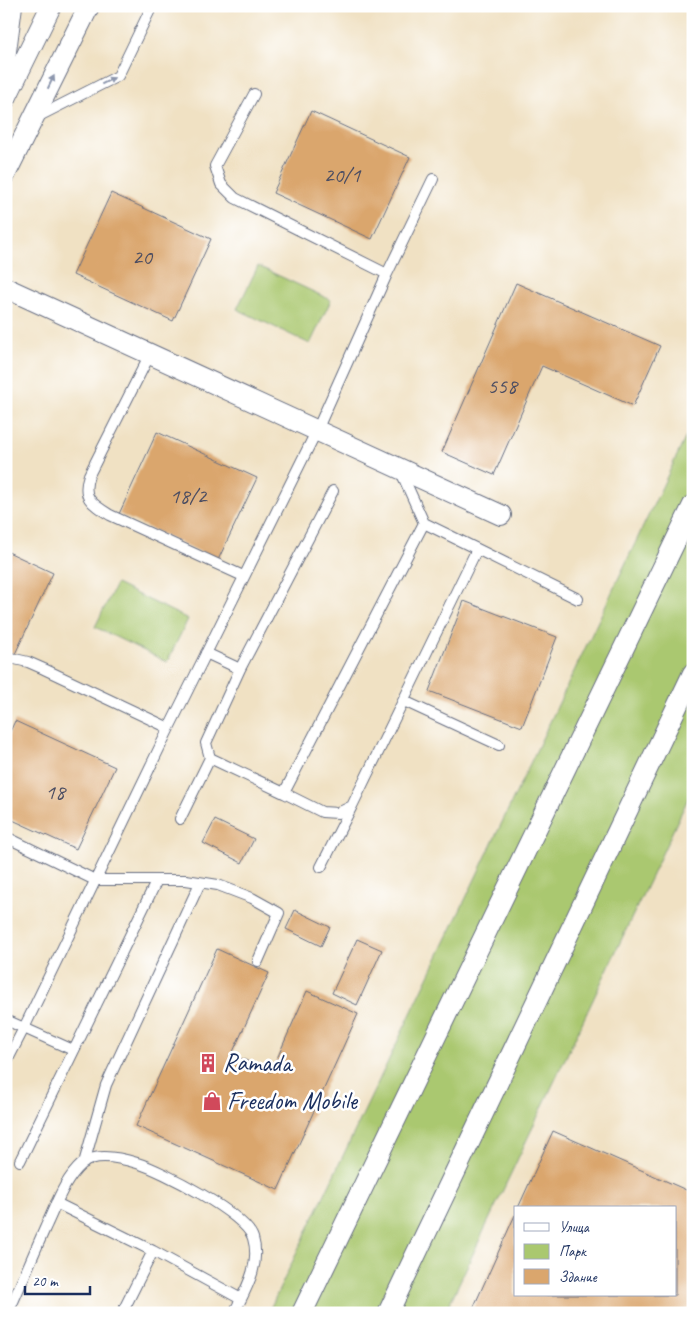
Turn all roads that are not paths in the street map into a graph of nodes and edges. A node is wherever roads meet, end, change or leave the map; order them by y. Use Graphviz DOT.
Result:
graph roads {
  1 [pos="17,6"];
  2 [pos="51,6"];
  3 [pos="89,6"];
  4 [pos="152,6"];
  5 [pos="6,92"];
  6 [pos="254,94"];
  7 [pos="6,98"];
  8 [pos="34,118"];
  9 [pos="6,173"];
  10 [pos="433,179"];
  11 [pos="387,274"];
  12 [pos="6,288"];
  13 [pos="150,354"];
  14 [pos="316,430"];
  15 [pos="400,469"];
  16 [pos="333,491"];
  17 [pos="693,505"];
  18 [pos="501,515"];
  19 [pos="424,523"];
  20 [pos="477,549"];
  21 [pos="243,576"];
  22 [pos="578,599"];
  23 [pos="206,653"];
  24 [pos="6,657"];
  25 [pos="240,669"];
  26 [pos="693,673"];
  27 [pos="404,702"];
  28 [pos="169,728"];
  29 [pos="498,745"];
  30 [pos="210,758"];
  31 [pos="284,793"];
  32 [pos="352,806"];
  33 [pos="180,819"];
  34 [pos="6,837"];
  35 [pos="321,867"];
  36 [pos="95,880"];
  37 [pos="157,880"];
  38 [pos="200,882"];
  39 [pos="258,961"];
  40 [pos="6,1020"];
  41 [pos="24,1028"];
  42 [pos="73,1050"];
  43 [pos="6,1063"];
  44 [pos="20,1161"];
  45 [pos="84,1163"];
  46 [pos="56,1203"];
  47 [pos="153,1251"];
  48 [pos="241,1299"];
  49 [pos="8,1313"];
  50 [pos="122,1313"];
  51 [pos="234,1313"];
  52 [pos="302,1313"];
  53 [pos="388,1313"];
  1 -- 5 [label="lane"];
  2 -- 7 [label="street"];
  8 -- 3 [label="street, one-way"];
  8 -- 4 [label="lane, one-way"];
  6 -- 11 [label="lane"];
  8 -- 9 [label="street"];
  10 -- 11 [label="lane"];
  11 -- 14 [label="lane"];
  12 -- 13 [label="street"];
  13 -- 14 [label="street"];
  13 -- 21 [label="lane"];
  14 -- 15 [label="street"];
  14 -- 21 [label="lane"];
  15 -- 18 [label="street"];
  15 -- 19 [label="lane"];
  16 -- 25 [label="lane"];
  17 -- 52 [label="street"];
  19 -- 20 [label="lane"];
  19 -- 31 [label="lane"];
  20 -- 22 [label="lane"];
  20 -- 27 [label="lane"];
  21 -- 23 [label="lane"];
  23 -- 25 [label="lane"];
  23 -- 28 [label="lane"];
  24 -- 28 [label="lane"];
  25 -- 30 [label="lane"];
  26 -- 53 [label="street"];
  27 -- 29 [label="lane"];
  27 -- 32 [label="lane"];
  28 -- 36 [label="lane"];
  30 -- 31 [label="lane"];
  30 -- 33 [label="lane"];
  31 -- 32 [label="lane"];
  32 -- 35 [label="lane"];
  34 -- 36 [label="lane"];
  36 -- 37 [label="lane"];
  36 -- 41 [label="lane"];
  37 -- 38 [label="lane"];
  37 -- 42 [label="lane"];
  38 -- 39 [label="lane"];
  38 -- 45 [label="lane"];
  40 -- 41 [label="lane"];
  41 -- 42 [label="lane"];
  41 -- 43 [label="lane"];
  42 -- 44 [label="lane"];
  45 -- 46 [label="lane"];
  45 -- 48 [label="lane"];
  46 -- 47 [label="lane"];
  46 -- 49 [label="lane"];
  47 -- 48 [label="lane"];
  47 -- 50 [label="lane"];
  48 -- 51 [label="lane"];
}
